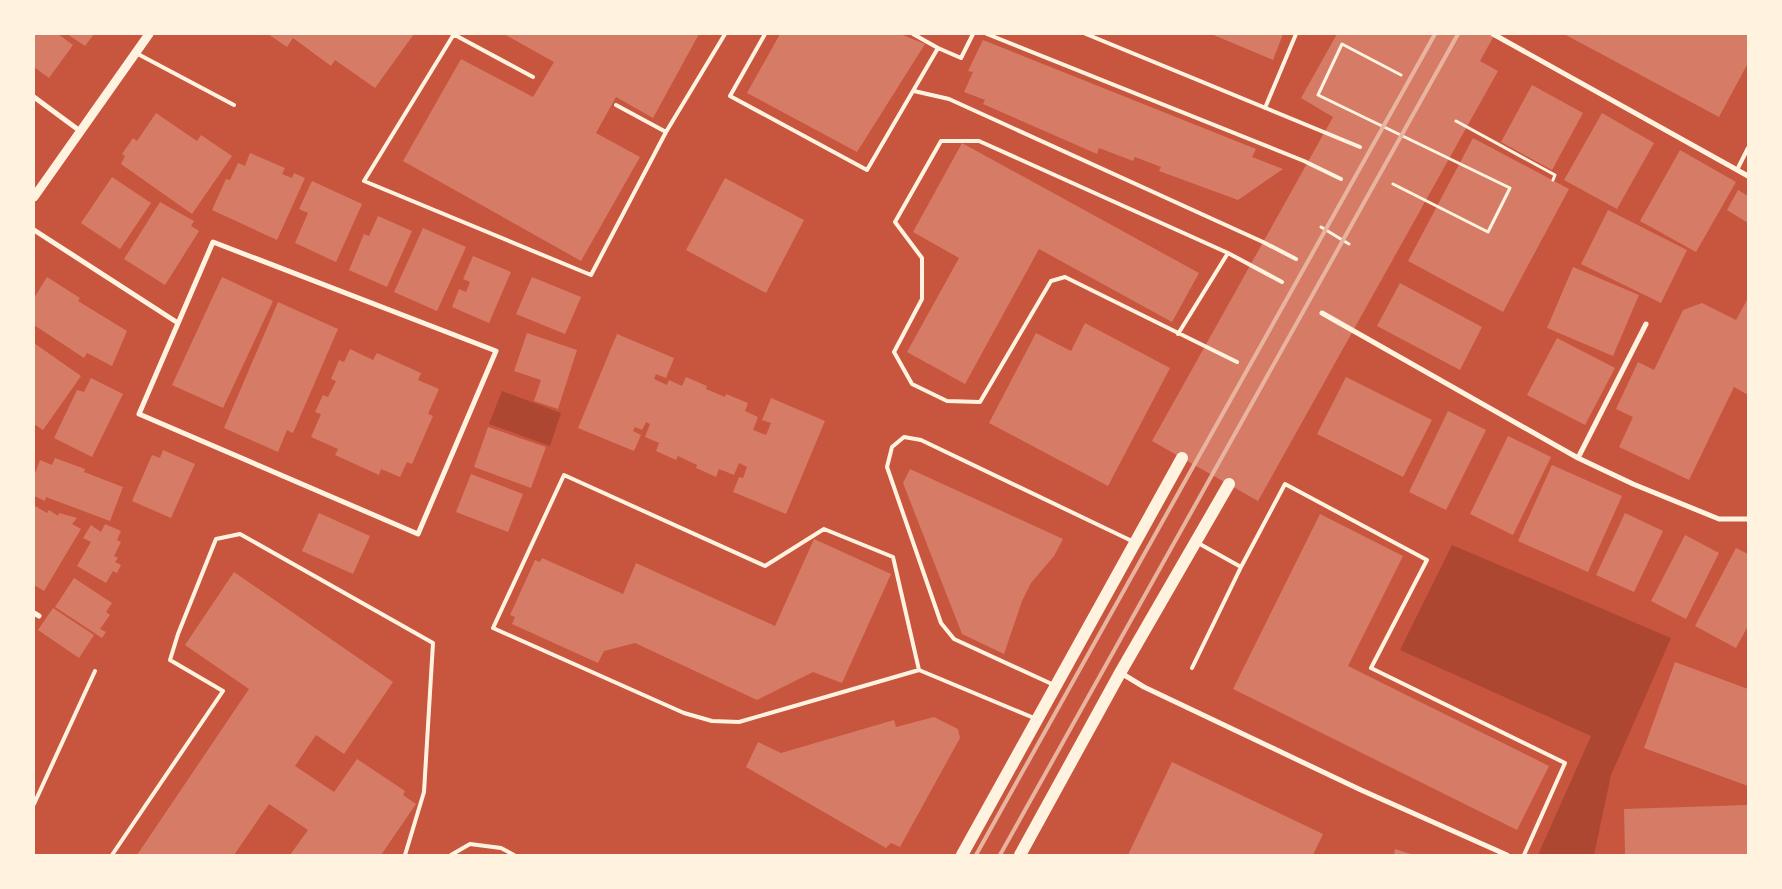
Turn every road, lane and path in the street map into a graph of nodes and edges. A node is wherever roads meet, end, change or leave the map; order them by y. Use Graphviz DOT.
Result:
graph roads {
  1 [pos="149,34"];
  2 [pos="454,34"];
  3 [pos="725,34"];
  4 [pos="765,34"];
  5 [pos="914,34"];
  6 [pos="973,34"];
  7 [pos="987,34"];
  8 [pos="1086,34"];
  9 [pos="1296,34"];
  10 [pos="1493,34"];
  11 [pos="938,48"];
  12 [pos="136,53"];
  13 [pos="1401,74"];
  14 [pos="533,77"];
  15 [pos="914,91"];
  16 [pos="34,96"];
  17 [pos="234,105"];
  18 [pos="616,105"];
  19 [pos="1265,108"];
  20 [pos="1456,121"];
  21 [pos="80,131"];
  22 [pos="666,132"];
  23 [pos="1360,147"];
  24 [pos="1748,148"];
  25 [pos="1737,170"];
  26 [pos="1748,176"];
  27 [pos="1341,179"];
  28 [pos="1553,180"];
  29 [pos="1393,184"];
  30 [pos="34,197"];
  31 [pos="1321,227"];
  32 [pos="34,230"];
  33 [pos="1349,244"];
  34 [pos="1228,253"];
  35 [pos="1296,259"];
  36 [pos="1282,282"];
  37 [pos="1322,313"];
  38 [pos="178,323"];
  39 [pos="1646,324"];
  40 [pos="1178,334"];
  41 [pos="1237,362"];
  42 [pos="1182,458"];
  43 [pos="1578,458"];
  44 [pos="1229,484"];
  45 [pos="1748,519"];
  46 [pos="1136,542"];
  47 [pos="1196,542"];
  48 [pos="1241,566"];
  49 [pos="1192,668"];
  50 [pos="95,670"];
  51 [pos="919,670"];
  52 [pos="1120,673"];
  53 [pos="1057,686"];
  54 [pos="1038,720"];
  55 [pos="34,804"];
  56 [pos="112,855"];
  57 [pos="405,855"];
  58 [pos="450,855"];
  59 [pos="514,855"];
  60 [pos="962,855"];
  61 [pos="1020,855"];
  62 [pos="1507,855"];
  63 [pos="1524,855"];
  1 -- 12 [label="street"];
  2 -- 14 [label="lane"];
  2 -- 22 [label="lane"];
  3 -- 22 [label="lane"];
  4 -- 15 [label="lane"];
  5 -- 11 [label="lane"];
  6 -- 11 [label="lane"];
  7 -- 27 [label="lane"];
  8 -- 19 [label="lane"];
  9 -- 19 [label="lane"];
  10 -- 25 [label="street"];
  11 -- 15 [label="lane"];
  12 -- 17 [label="lane"];
  12 -- 21 [label="street"];
  13 -- 29 [label="path"];
  15 -- 35 [label="lane"];
  16 -- 21 [label="street"];
  18 -- 22 [label="lane"];
  19 -- 23 [label="lane"];
  20 -- 28 [label="path"];
  21 -- 30 [label="street"];
  24 -- 25 [label="lane"];
  25 -- 26 [label="street"];
  31 -- 33 [label="path"];
  32 -- 38 [label="street"];
  34 -- 36 [label="lane"];
  34 -- 40 [label="lane"];
  34 -- 40 [label="lane"];
  37 -- 43 [label="street"];
  38 -- 38 [label="street"];
  39 -- 43 [label="street"];
  40 -- 41 [label="lane"];
  42 -- 46 [label="main road"];
  43 -- 45 [label="street"];
  44 -- 47 [label="main road"];
  46 -- 53 [label="main road"];
  46 -- 53 [label="lane"];
  47 -- 48 [label="lane"];
  47 -- 52 [label="main road"];
  48 -- 49 [label="lane"];
  48 -- 63 [label="lane"];
  50 -- 55 [label="lane"];
  51 -- 51 [label="lane"];
  51 -- 54 [label="lane"];
  52 -- 61 [label="main road"];
  52 -- 62 [label="street"];
  53 -- 54 [label="main road"];
  54 -- 60 [label="main road"];
  56 -- 57 [label="lane"];
  58 -- 59 [label="lane"];
}
